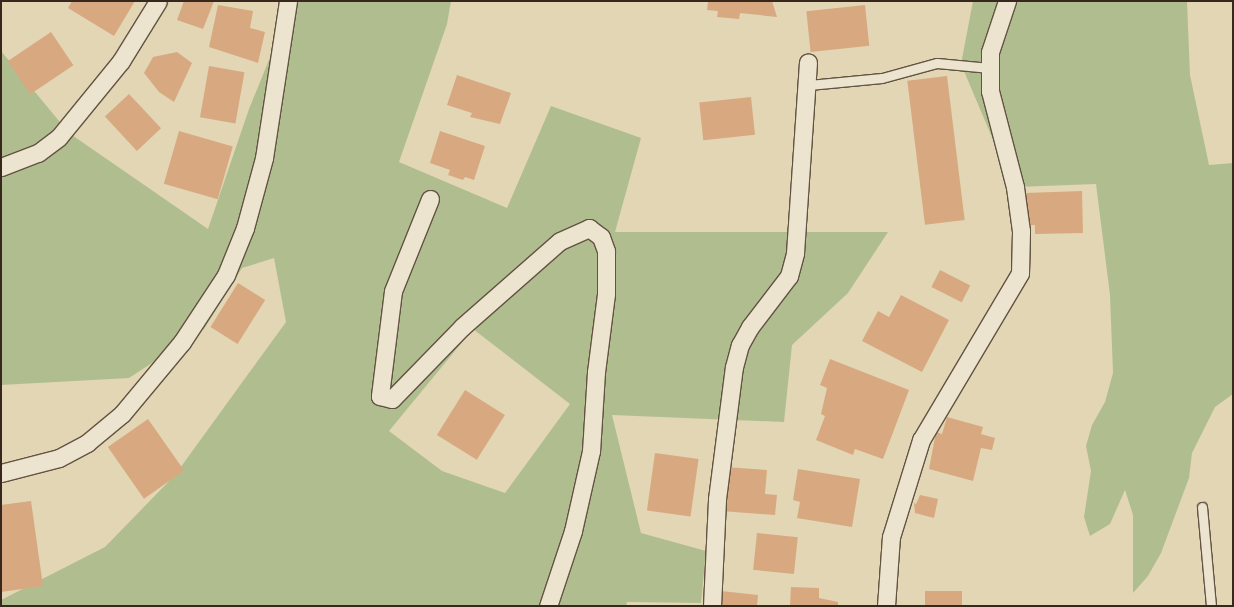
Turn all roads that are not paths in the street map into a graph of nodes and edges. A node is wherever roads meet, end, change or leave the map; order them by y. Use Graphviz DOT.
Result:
graph roads {
  1 [pos="158,1"];
  2 [pos="288,1"];
  3 [pos="1007,1"];
  4 [pos="808,62"];
  5 [pos="990,68"];
  6 [pos="809,85"];
  7 [pos="1,167"];
  8 [pos="430,199"];
  9 [pos="1,473"];
  10 [pos="1202,507"];
  11 [pos="548,606"];
  12 [pos="712,606"];
  13 [pos="886,606"];
  14 [pos="1211,606"];
  1 -- 7 [label="street"];
  2 -- 9 [label="street"];
  3 -- 5 [label="street"];
  4 -- 6 [label="street"];
  5 -- 6 [label="lane"];
  5 -- 13 [label="street"];
  6 -- 12 [label="street"];
  8 -- 11 [label="street"];
  10 -- 14 [label="lane"];
}
